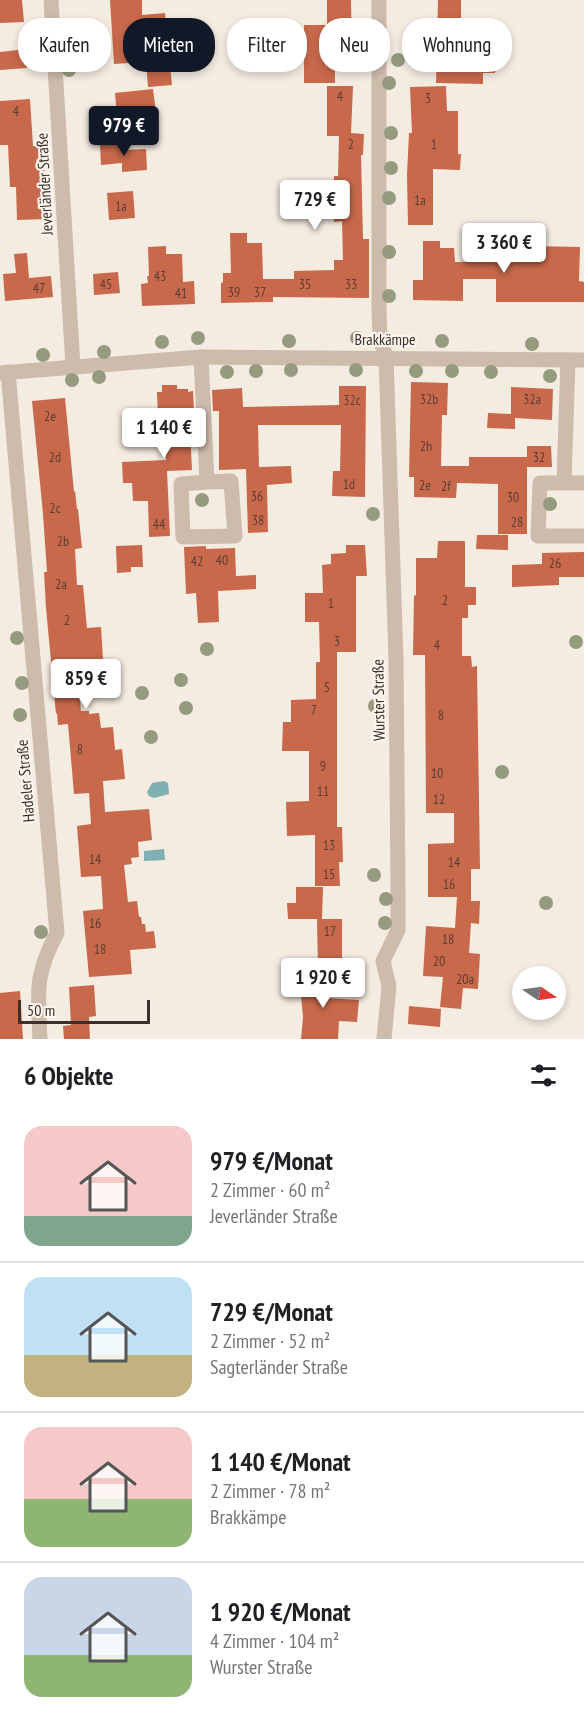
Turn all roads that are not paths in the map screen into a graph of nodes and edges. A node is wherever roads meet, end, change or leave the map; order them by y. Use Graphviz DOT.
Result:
graph roads {
  1 [pos="51,0"];
  2 [pos="379,0"];
  3 [pos="201,357"];
  4 [pos="386,357"];
  5 [pos="568,360"];
  6 [pos="584,360"];
  7 [pos="73,367"];
  8 [pos="4,372"];
  9 [pos="207,482"];
  10 [pos="564,482"];
  11 [pos="584,483"];
  12 [pos="584,536"];
  13 [pos="40,1039"];
  14 [pos="384,1039"];
  1 -- 7 [label="street, Jeverländer Straße"];
  2 -- 4 [label="street, Wurster Straße"];
  3 -- 4 [label="street, Brakkämpe"];
  3 -- 7 [label="street, Brakkämpe"];
  3 -- 9 [label="street"];
  4 -- 5 [label="street, Brakkämpe"];
  4 -- 14 [label="street, Wurster Straße"];
  5 -- 6 [label="street, Brakkämpe"];
  5 -- 10 [label="street"];
  7 -- 8 [label="street, Brakkämpe"];
  8 -- 13 [label="street, Hadeler Straße"];
  9 -- 9 [label="street"];
  10 -- 11 [label="street"];
  10 -- 12 [label="street"];
}
